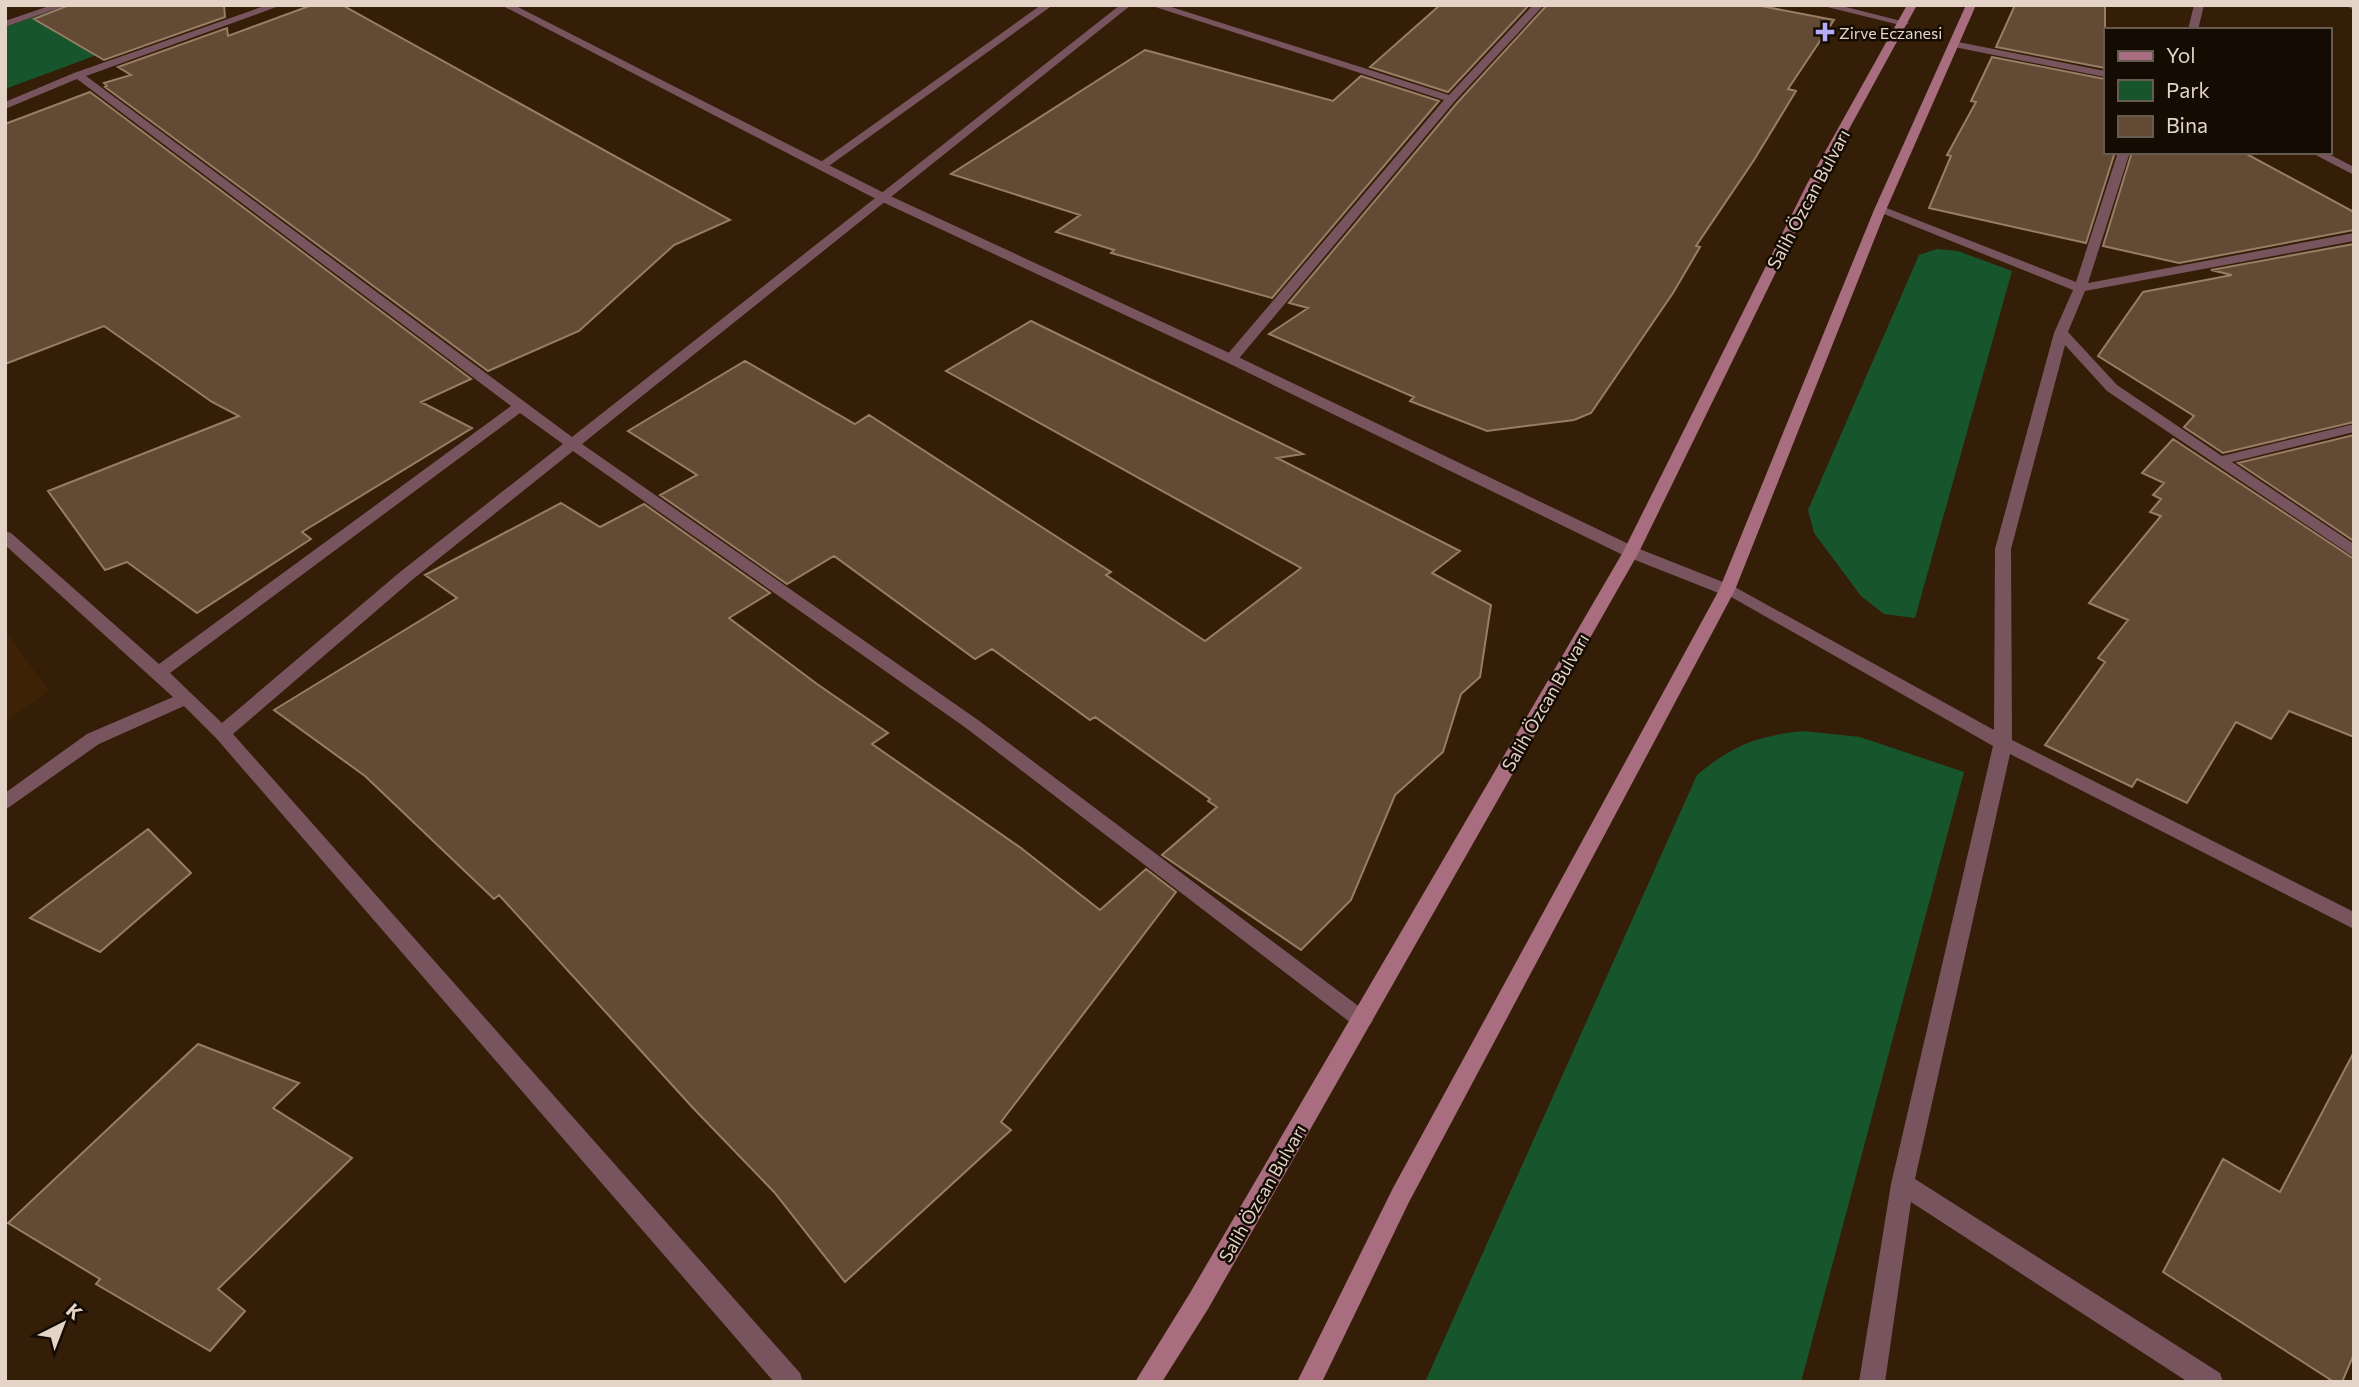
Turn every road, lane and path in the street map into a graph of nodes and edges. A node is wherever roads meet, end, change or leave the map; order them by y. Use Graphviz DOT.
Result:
graph roads {
  1 [pos="62,5"];
  2 [pos="277,5"];
  3 [pos="506,5"];
  4 [pos="1048,5"];
  5 [pos="1126,5"];
  6 [pos="1154,5"];
  7 [pos="1539,5"];
  8 [pos="1824,5"];
  9 [pos="1912,5"];
  10 [pos="1971,5"];
  11 [pos="2199,5"];
  12 [pos="1904,23"];
  13 [pos="5,24"];
  14 [pos="2193,28"];
  15 [pos="1954,44"];
  16 [pos="2104,74"];
  17 [pos="78,75"];
  18 [pos="1451,99"];
  19 [pos="5,106"];
  20 [pos="2123,154"];
  21 [pos="2320,154"];
  22 [pos="822,166"];
  23 [pos="2354,172"];
  24 [pos="882,197"];
  25 [pos="1880,210"];
  26 [pos="2354,237"];
  27 [pos="2080,288"];
  28 [pos="2061,333"];
  29 [pos="1231,359"];
  30 [pos="520,406"];
  31 [pos="2354,428"];
  32 [pos="572,444"];
  33 [pos="2220,461"];
  34 [pos="5,536"];
  35 [pos="1631,552"];
  36 [pos="2354,552"];
  37 [pos="1727,590"];
  38 [pos="160,672"];
  39 [pos="186,698"];
  40 [pos="222,733"];
  41 [pos="2003,743"];
  42 [pos="5,803"];
  43 [pos="2354,921"];
  44 [pos="1362,1020"];
  45 [pos="1902,1184"];
  46 [pos="791,1382"];
  47 [pos="1147,1382"];
  48 [pos="1309,1382"];
  49 [pos="1872,1382"];
  50 [pos="2211,1382"];
  1 -- 13 [label="street"];
  2 -- 17 [label="street"];
  3 -- 22 [label="street"];
  4 -- 22 [label="street"];
  5 -- 24 [label="street"];
  6 -- 18 [label="street"];
  7 -- 18 [label="street"];
  8 -- 12 [label="street"];
  9 -- 12 [label="main road, Salih Özcan Bulvarı"];
  10 -- 15 [label="main road"];
  11 -- 14 [label="street"];
  12 -- 35 [label="main road, Salih Özcan Bulvarı"];
  15 -- 16 [label="street"];
  15 -- 25 [label="main road"];
  17 -- 19 [label="street"];
  17 -- 30 [label="street"];
  18 -- 29 [label="street"];
  20 -- 27 [label="street"];
  21 -- 23 [label="street"];
  22 -- 24 [label="street"];
  24 -- 29 [label="street"];
  24 -- 32 [label="street"];
  25 -- 27 [label="street"];
  25 -- 37 [label="main road"];
  26 -- 27 [label="street"];
  27 -- 28 [label="street"];
  28 -- 33 [label="street"];
  28 -- 41 [label="street"];
  29 -- 35 [label="street"];
  30 -- 32 [label="street"];
  30 -- 38 [label="street"];
  31 -- 33 [label="street"];
  32 -- 40 [label="street"];
  32 -- 44 [label="street"];
  33 -- 36 [label="street"];
  34 -- 38 [label="street"];
  35 -- 37 [label="street"];
  35 -- 44 [label="main road, Salih Özcan Bulvarı"];
  37 -- 41 [label="street"];
  37 -- 48 [label="main road"];
  38 -- 39 [label="street"];
  39 -- 40 [label="street"];
  39 -- 42 [label="street"];
  40 -- 46 [label="street"];
  41 -- 43 [label="street"];
  41 -- 45 [label="street"];
  44 -- 47 [label="main road, Salih Özcan Bulvarı"];
  45 -- 49 [label="street"];
  45 -- 50 [label="street"];
}
